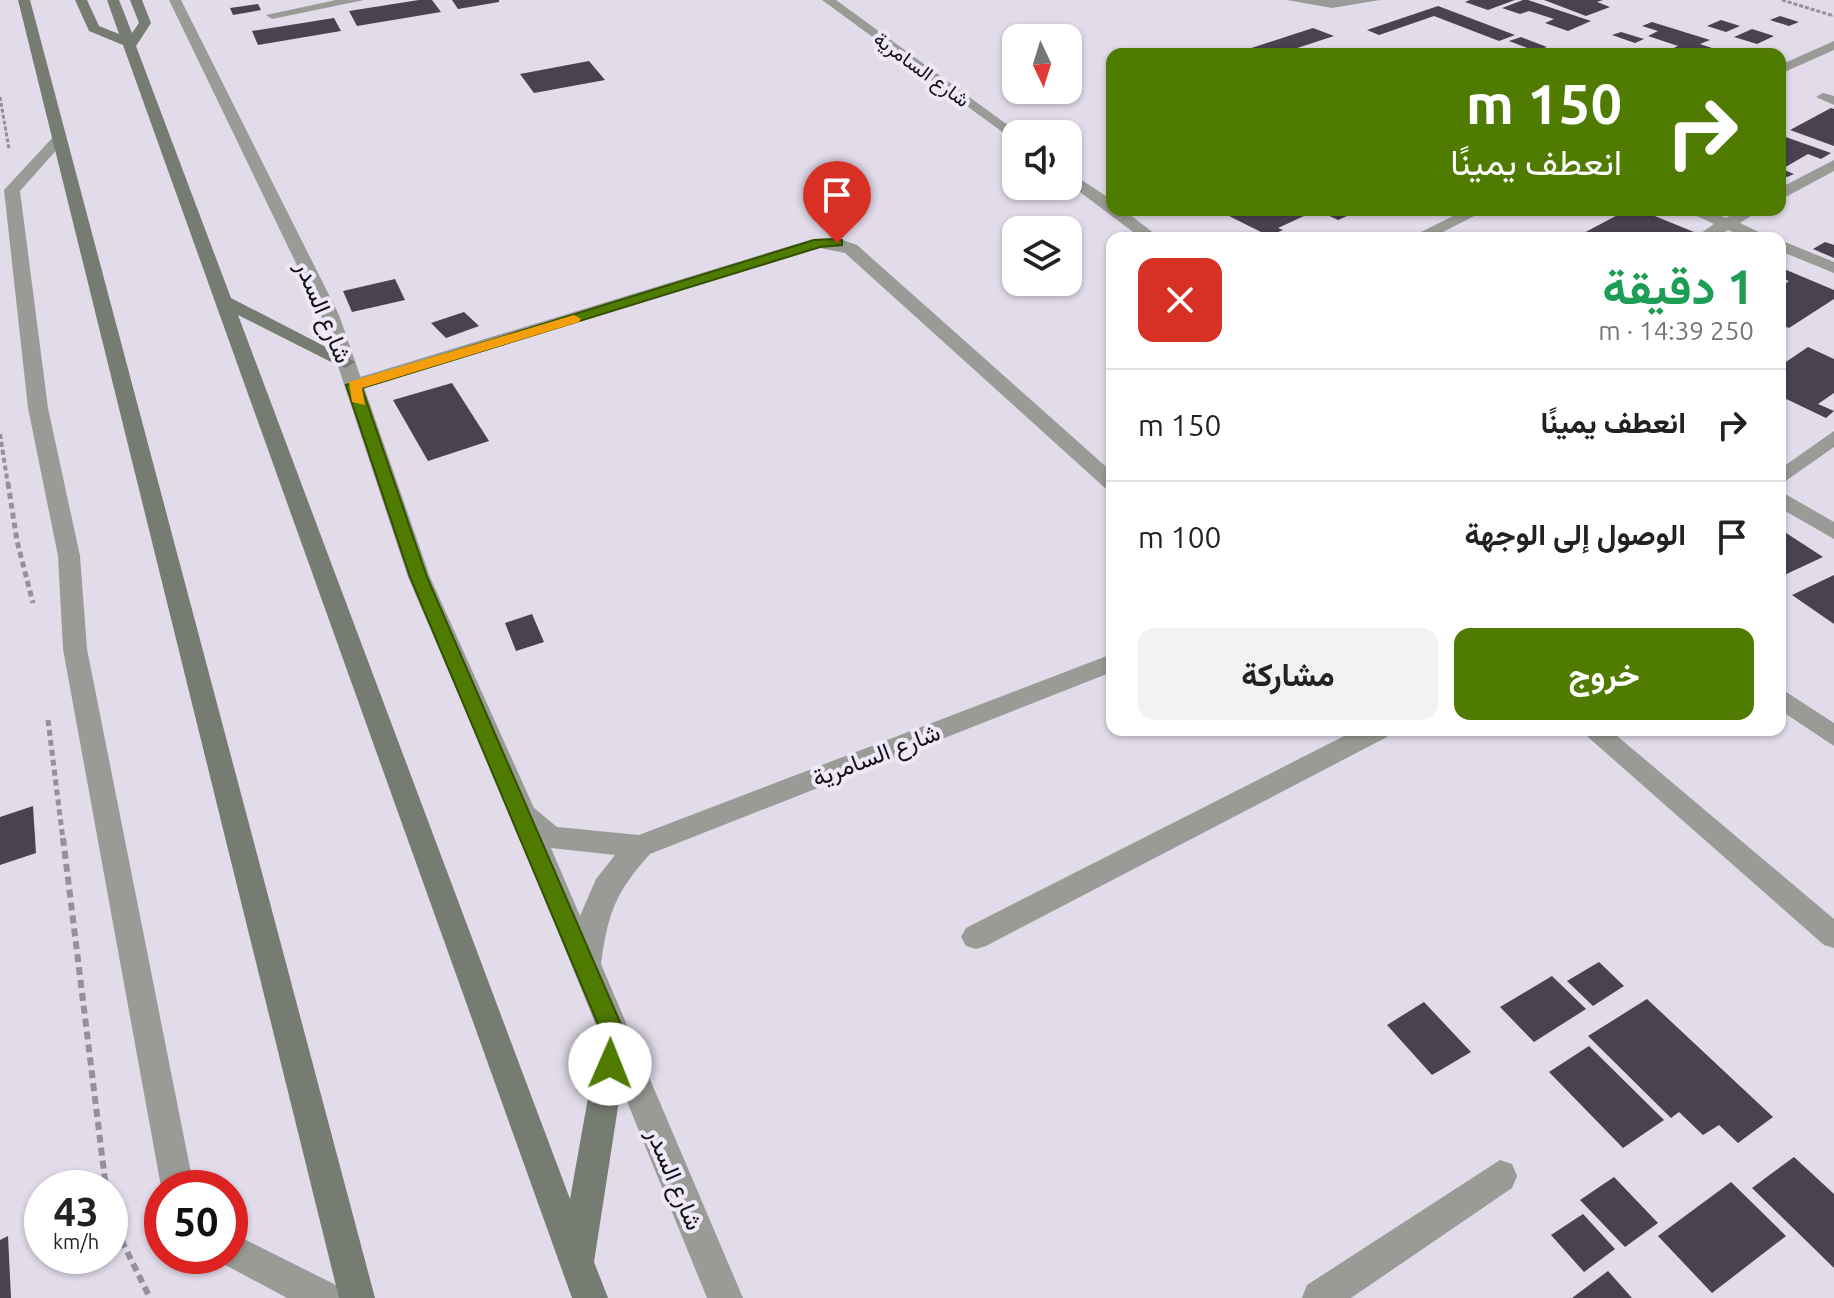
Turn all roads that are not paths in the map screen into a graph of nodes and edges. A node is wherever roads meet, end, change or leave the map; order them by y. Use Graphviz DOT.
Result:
graph roads {
  1 [pos="24,0"];
  2 [pos="81,0"];
  3 [pos="113,0"];
  4 [pos="136,0"];
  5 [pos="175,0"];
  6 [pos="358,0"];
  7 [pos="828,0"];
  8 [pos="1293,0"];
  9 [pos="1374,0"];
  10 [pos="272,15"];
  11 [pos="131,44"];
  12 [pos="1834,45"];
  13 [pos="1786,67"];
  14 [pos="1002,128"];
  15 [pos="60,138"];
  16 [pos="1834,165"];
  17 [pos="1082,186"];
  18 [pos="1786,192"];
  19 [pos="1106,204"];
  20 [pos="1122,216"];
  21 [pos="1465,216"];
  22 [pos="1709,216"];
  23 [pos="1741,216"];
  24 [pos="1728,223"];
  25 [pos="1144,232"];
  26 [pos="1430,232"];
  27 [pos="1712,232"];
  28 [pos="1749,232"];
  29 [pos="1786,248"];
  30 [pos="1834,268"];
  31 [pos="226,302"];
  32 [pos="346,362"];
  33 [pos="354,385"];
  34 [pos="1834,437"];
  35 [pos="1786,474"];
  36 [pos="1106,478"];
  37 [pos="1786,502"];
  38 [pos="1834,532"];
  39 [pos="1106,665"];
  40 [pos="1786,701"];
  41 [pos="1366,736"];
  42 [pos="1600,736"];
  43 [pos="1834,736"];
  44 [pos="523,814"];
  45 [pos="640,846"];
  46 [pos="1834,936"];
  47 [pos="976,937"];
  48 [pos="586,967"];
  49 [pos="614,1036"];
  50 [pos="174,1170"];
  51 [pos="1500,1176"];
  52 [pos="248,1258"];
  53 [pos="577,1264"];
  54 [pos="323,1298"];
  55 [pos="357,1298"];
  56 [pos="590,1298"];
  57 [pos="725,1298"];
  58 [pos="1320,1298"];
  1 -- 15 [label="main road"];
  2 -- 11 [label="main road"];
  3 -- 11 [label="main road"];
  4 -- 11 [label="main road"];
  5 -- 32 [label="street, شارع السدر"];
  6 -- 10 [label="street"];
  7 -- 14 [label="street, شارع السامرية"];
  8 -- 9 [label="street"];
  11 -- 31 [label="main road"];
  12 -- 13 [label="street"];
  15 -- 50 [label="street"];
  15 -- 55 [label="main road"];
  16 -- 18 [label="street"];
  17 -- 19 [label="street"];
  20 -- 25 [label="street"];
  21 -- 26 [label="street"];
  22 -- 24 [label="street"];
  23 -- 24 [label="street"];
  24 -- 27 [label="street"];
  24 -- 28 [label="street"];
  29 -- 30 [label="street"];
  31 -- 32 [label="main road"];
  31 -- 53 [label="main road"];
  32 -- 33 [label="street, شارع السدر"];
  33 -- 36 [label="street"];
  33 -- 44 [label="street, شارع السدر"];
  34 -- 35 [label="street"];
  37 -- 38 [label="street"];
  39 -- 45 [label="street, شارع السامرية"];
  40 -- 43 [label="street"];
  41 -- 47 [label="street"];
  42 -- 46 [label="street"];
  44 -- 45 [label="street, شارع السامرية"];
  44 -- 48 [label="street, شارع السدر"];
  45 -- 48 [label="street, شارع السامرية"];
  48 -- 49 [label="street, شارع السدر"];
  49 -- 53 [label="main road"];
  49 -- 57 [label="street, شارع السدر"];
  51 -- 58 [label="street"];
  52 -- 54 [label="street"];
  53 -- 56 [label="main road"];
}
